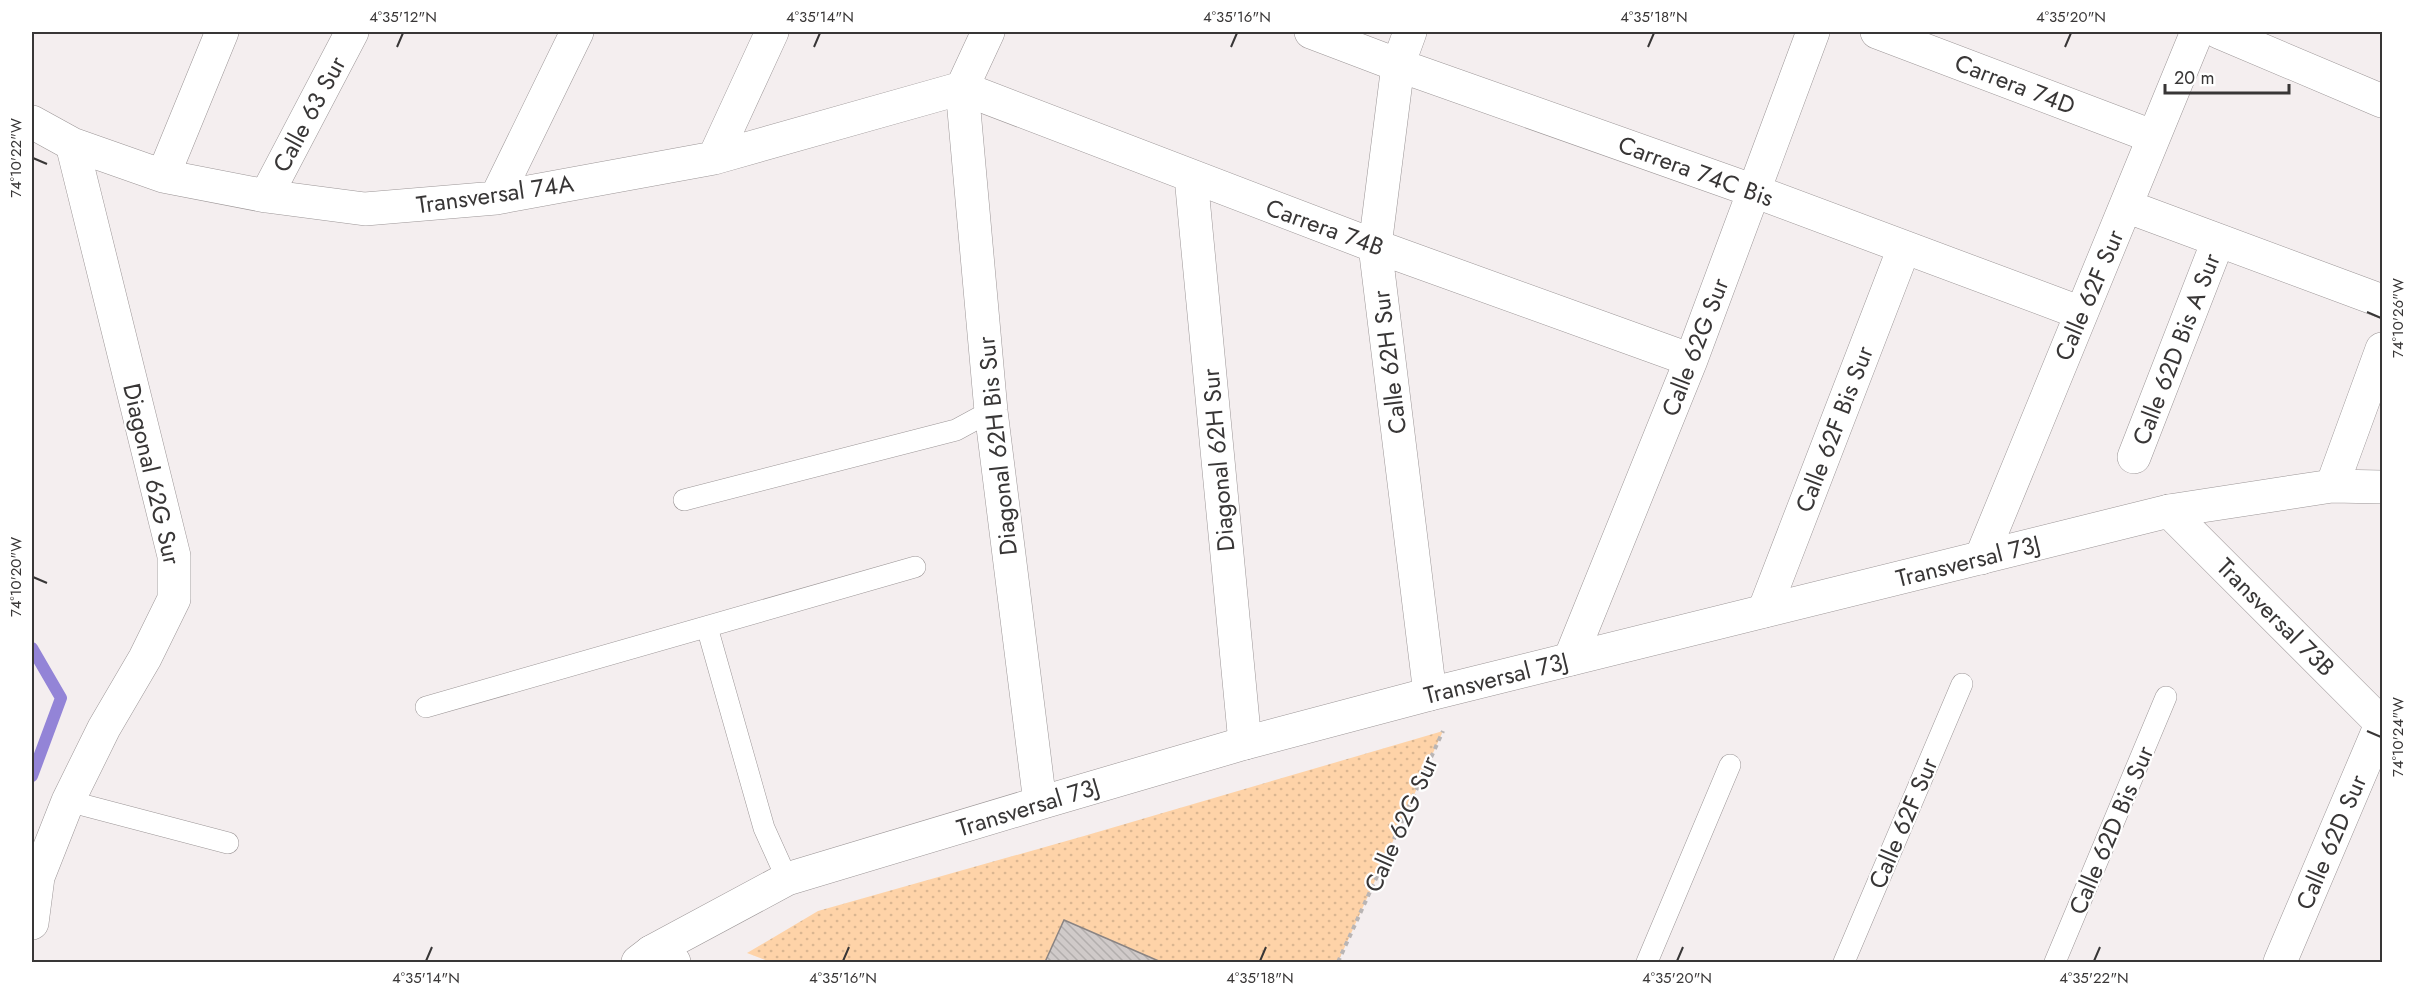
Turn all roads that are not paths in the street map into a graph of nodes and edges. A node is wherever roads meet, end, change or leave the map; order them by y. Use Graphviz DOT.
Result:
graph roads {
  1 [pos="222,32"];
  2 [pos="352,32"];
  3 [pos="577,32"];
  4 [pos="772,32"];
  5 [pos="987,32"];
  6 [pos="1311,32"];
  7 [pos="1410,32"];
  8 [pos="1814,32"];
  9 [pos="1877,32"];
  10 [pos="2198,32"];
  11 [pos="2219,32"];
  12 [pos="1398,65"];
  13 [pos="962,88"];
  14 [pos="2382,101"];
  15 [pos="32,122"];
  16 [pos="2154,137"];
  17 [pos="72,144"];
  18 [pos="714,158"];
  19 [pos="163,176"];
  20 [pos="1191,177"];
  21 [pos="1754,191"];
  22 [pos="266,196"];
  23 [pos="496,198"];
  24 [pos="2126,206"];
  25 [pos="2218,241"];
  26 [pos="1375,246"];
  27 [pos="1905,248"];
  28 [pos="2382,302"];
  29 [pos="2081,313"];
  30 [pos="2382,349"];
  31 [pos="1691,360"];
  32 [pos="991,411"];
  33 [pos="2134,457"];
  34 [pos="2332,486"];
  35 [pos="2382,487"];
  36 [pos="684,500"];
  37 [pos="2169,511"];
  38 [pos="1981,558"];
  39 [pos="915,567"];
  40 [pos="1764,611"];
  41 [pos="707,627"];
  42 [pos="1570,659"];
  43 [pos="1962,684"];
  44 [pos="1430,694"];
  45 [pos="2166,697"];
  46 [pos="426,707"];
  47 [pos="2382,723"];
  48 [pos="1245,743"];
  49 [pos="1730,765"];
  50 [pos="68,801"];
  51 [pos="1040,802"];
  52 [pos="228,843"];
  53 [pos="787,879"];
  54 [pos="32,923"];
  55 [pos="654,959"];
  56 [pos="1647,963"];
  57 [pos="1844,963"];
  58 [pos="2055,963"];
  59 [pos="2280,963"];
  1 -- 19 [label="street"];
  2 -- 22 [label="street, Calle 63 Sur"];
  3 -- 23 [label="street"];
  4 -- 18 [label="street"];
  5 -- 13 [label="street"];
  6 -- 12 [label="street, Carrera 74C Bis"];
  7 -- 12 [label="street, Calle 62H Sur"];
  8 -- 21 [label="street, Calle 62G Sur"];
  9 -- 16 [label="street, Carrera 74D"];
  10 -- 16 [label="street, Calle 62F Sur"];
  11 -- 14 [label="street"];
  12 -- 21 [label="street, Carrera 74C Bis"];
  12 -- 26 [label="street, Calle 62H Sur"];
  13 -- 18 [label="street, Transversal 74A"];
  13 -- 20 [label="street, Carrera 74B"];
  13 -- 32 [label="street, Diagonal 62H Bis Sur"];
  15 -- 17 [label="street, Transversal 74A"];
  16 -- 24 [label="street, Calle 62F Sur"];
  17 -- 19 [label="street, Transversal 74A"];
  17 -- 50 [label="street, Diagonal 62G Sur"];
  18 -- 23 [label="street, Transversal 74A"];
  19 -- 22 [label="street, Transversal 74A"];
  20 -- 26 [label="street, Carrera 74B"];
  20 -- 48 [label="street, Diagonal 62H Sur"];
  21 -- 27 [label="street, Carrera 74C Bis"];
  21 -- 31 [label="street, Calle 62G Sur"];
  22 -- 23 [label="street, Transversal 74A"];
  24 -- 25 [label="street"];
  24 -- 29 [label="street, Calle 62F Sur"];
  25 -- 28 [label="street"];
  25 -- 33 [label="street, Calle 62D Bis A Sur"];
  26 -- 31 [label="street, Carrera 74B"];
  26 -- 44 [label="street, Calle 62H Sur"];
  27 -- 29 [label="street, Carrera 74C Bis"];
  27 -- 40 [label="street, Calle 62F Bis Sur"];
  29 -- 38 [label="street, Calle 62F Sur"];
  30 -- 34 [label="street"];
  31 -- 42 [label="street, Calle 62G Sur"];
  32 -- 36 [label="lane"];
  32 -- 51 [label="street, Diagonal 62H Bis Sur"];
  34 -- 35 [label="street, Transversal 73J"];
  34 -- 37 [label="street, Transversal 73J"];
  37 -- 38 [label="street, Transversal 73J"];
  37 -- 47 [label="street, Transversal 73B"];
  38 -- 40 [label="street, Transversal 73J"];
  39 -- 41 [label="lane"];
  40 -- 42 [label="street, Transversal 73J"];
  41 -- 46 [label="lane"];
  41 -- 53 [label="lane"];
  42 -- 44 [label="street, Transversal 73J"];
  43 -- 57 [label="lane, Calle 62F Sur"];
  44 -- 48 [label="street, Transversal 73J"];
  45 -- 58 [label="lane, Calle 62D Bis Sur"];
  47 -- 59 [label="street, Calle 62D Sur"];
  48 -- 51 [label="street, Transversal 73J"];
  49 -- 56 [label="lane"];
  50 -- 52 [label="lane"];
  50 -- 54 [label="street, Diagonal 62G Sur"];
  51 -- 53 [label="street, Transversal 73J"];
  53 -- 55 [label="street, Transversal 73J"];
}
